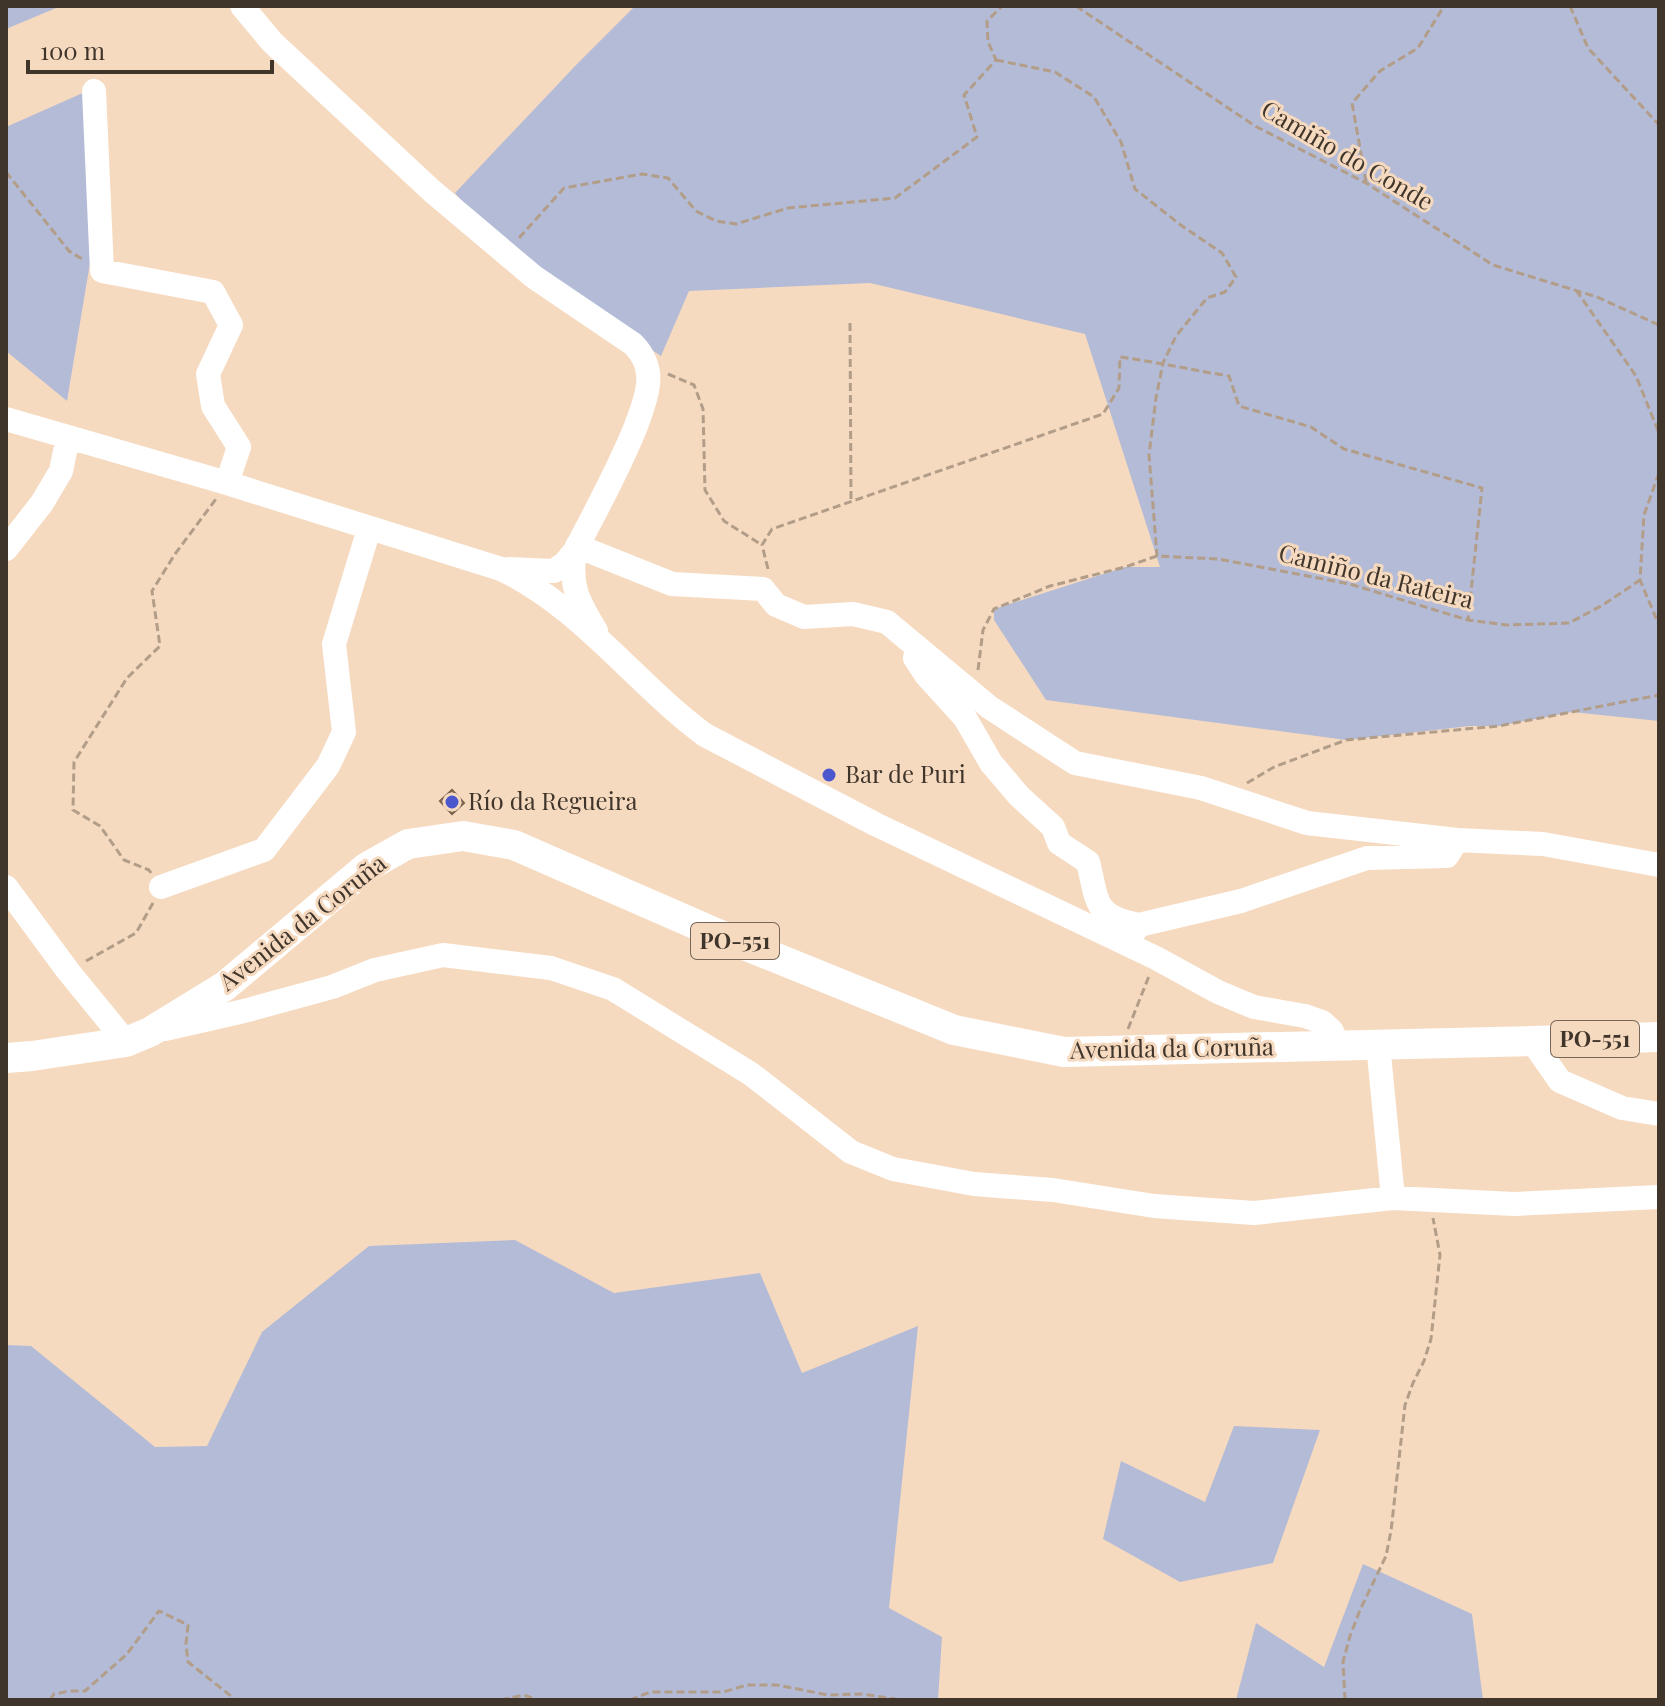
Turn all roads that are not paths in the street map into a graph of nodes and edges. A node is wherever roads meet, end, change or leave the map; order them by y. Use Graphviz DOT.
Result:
graph roads {
  1 [pos="242,6"];
  2 [pos="94,91"];
  3 [pos="6,419"];
  4 [pos="68,437"];
  5 [pos="227,483"];
  6 [pos="369,529"];
  7 [pos="576,548"];
  8 [pos="6,549"];
  9 [pos="501,569"];
  10 [pos="563,577"];
  11 [pos="535,589"];
  12 [pos="562,609"];
  13 [pos="605,647"];
  14 [pos="917,647"];
  15 [pos="1457,840"];
  16 [pos="1659,865"];
  17 [pos="6,887"];
  18 [pos="161,887"];
  19 [pos="1132,934"];
  20 [pos="1282,1012"];
  21 [pos="138,1037"];
  22 [pos="1659,1037"];
  23 [pos="1335,1038"];
  24 [pos="1300,1040"];
  25 [pos="1532,1041"];
  26 [pos="1378,1044"];
  27 [pos="6,1058"];
  28 [pos="1659,1114"];
  29 [pos="1659,1197"];
  30 [pos="1393,1198"];
  1 -- 7 [label="street"];
  2 -- 5 [label="street"];
  3 -- 4 [label="street"];
  4 -- 5 [label="street"];
  4 -- 8 [label="street"];
  5 -- 6 [label="street"];
  6 -- 9 [label="street"];
  6 -- 18 [label="street"];
  7 -- 10 [label="street"];
  7 -- 14 [label="street"];
  9 -- 10 [label="street"];
  9 -- 11 [label="street"];
  10 -- 11 [label="street"];
  10 -- 12 [label="street"];
  10 -- 13 [label="street"];
  11 -- 12 [label="street"];
  12 -- 13 [label="street"];
  13 -- 19 [label="street"];
  14 -- 15 [label="street"];
  14 -- 19 [label="street"];
  15 -- 16 [label="street"];
  15 -- 19 [label="street"];
  17 -- 21 [label="street"];
  19 -- 20 [label="street"];
  20 -- 23 [label="street"];
  20 -- 24 [label="street"];
  21 -- 24 [label="main road, Avenida da Coruña / PO-551"];
  21 -- 27 [label="main road, Avenida da Coruña / PO-551"];
  21 -- 30 [label="street"];
  22 -- 25 [label="main road, PO-551"];
  23 -- 24 [label="main road, Avenida da Coruña / PO-551"];
  23 -- 26 [label="main road, Avenida da Coruña / PO-551"];
  25 -- 26 [label="main road, Avenida da Coruña / PO-551"];
  25 -- 28 [label="street"];
  26 -- 30 [label="street"];
  29 -- 30 [label="street"];
}
